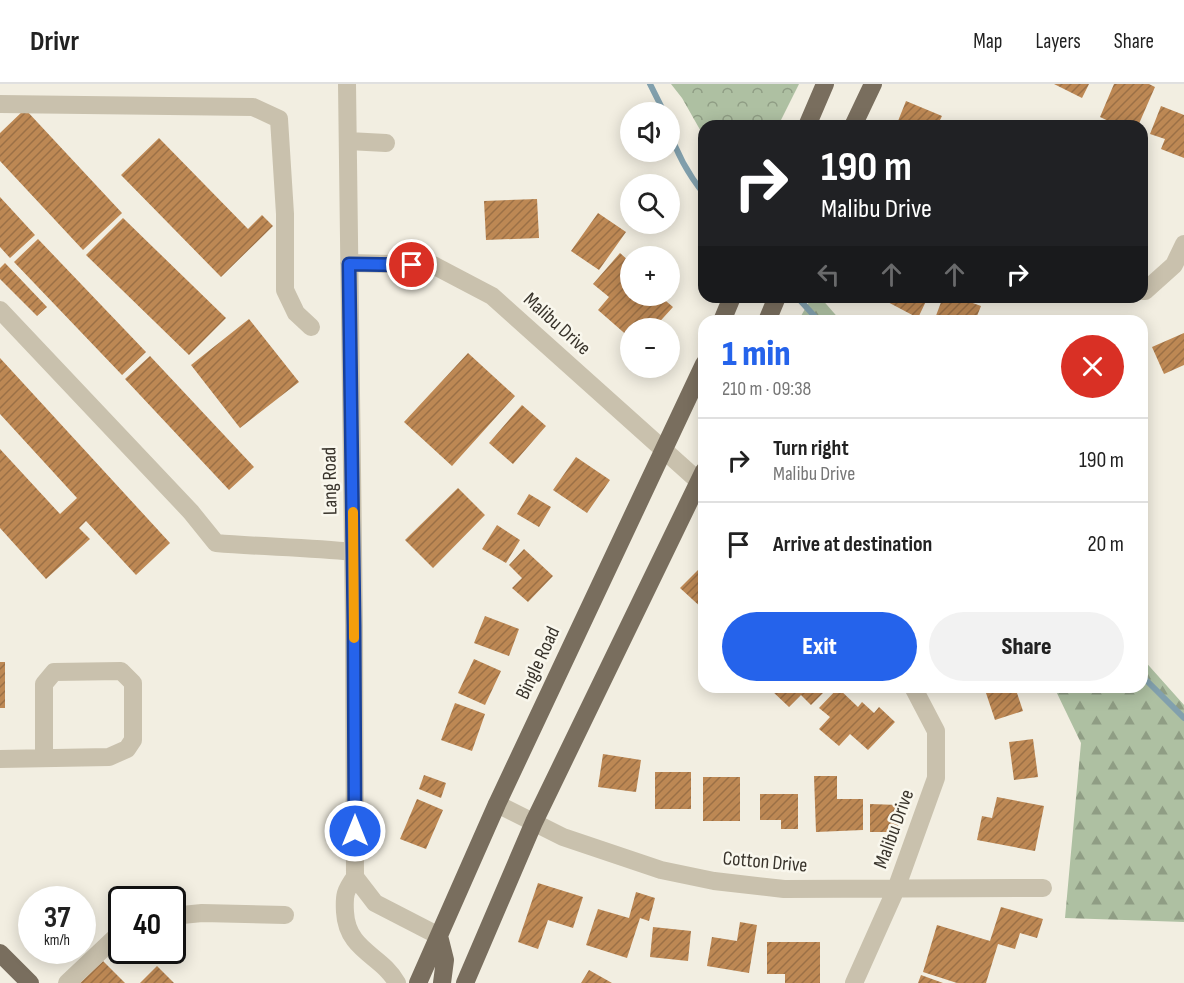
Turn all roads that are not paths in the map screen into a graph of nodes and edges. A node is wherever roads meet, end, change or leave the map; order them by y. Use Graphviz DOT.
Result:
graph roads {
  1 [pos="347,84"];
  2 [pos="825,84"];
  3 [pos="873,84"];
  4 [pos="0,104"];
  5 [pos="810,120"];
  6 [pos="857,120"];
  7 [pos="348,141"];
  8 [pos="386,143"];
  9 [pos="1184,244"];
  10 [pos="349,264"];
  11 [pos="1148,288"];
  12 [pos="0,310"];
  13 [pos="311,327"];
  14 [pos="698,377"];
  15 [pos="663,450"];
  16 [pos="698,477"];
  17 [pos="698,488"];
  18 [pos="353,552"];
  19 [pos="917,693"];
  20 [pos="44,758"];
  21 [pos="0,759"];
  22 [pos="497,804"];
  23 [pos="534,822"];
  24 [pos="355,877"];
  25 [pos="1043,888"];
  26 [pos="896,889"];
  27 [pos="186,915"];
  28 [pos="285,915"];
  29 [pos="439,936"];
  30 [pos="108,944"];
  31 [pos="0,952"];
  32 [pos="30,983"];
  33 [pos="67,983"];
  34 [pos="397,983"];
  35 [pos="418,983"];
  36 [pos="442,983"];
  37 [pos="465,983"];
  38 [pos="854,983"];
  1 -- 7 [label="street, Lang Road"];
  2 -- 5 [label="main road"];
  3 -- 6 [label="main road"];
  4 -- 13 [label="street"];
  7 -- 8 [label="street"];
  7 -- 10 [label="street, Lang Road"];
  9 -- 11 [label="street"];
  10 -- 15 [label="street, Malibu Drive"];
  10 -- 18 [label="street, Lang Road"];
  12 -- 18 [label="street"];
  14 -- 15 [label="main road, Bingle Road"];
  15 -- 16 [label="street, Malibu Drive"];
  15 -- 22 [label="main road, Bingle Road"];
  17 -- 23 [label="main road"];
  18 -- 24 [label="street, Lang Road"];
  19 -- 26 [label="street, Malibu Drive"];
  20 -- 20 [label="street"];
  20 -- 21 [label="street"];
  22 -- 23 [label="street, Cotton Drive"];
  22 -- 29 [label="main road, Bingle Road"];
  23 -- 26 [label="street, Cotton Drive"];
  23 -- 37 [label="main road"];
  24 -- 29 [label="street"];
  24 -- 34 [label="street, Lang Road"];
  25 -- 26 [label="street, Cotton Drive"];
  26 -- 38 [label="street, Malibu Drive"];
  27 -- 28 [label="street"];
  29 -- 35 [label="main road, Bingle Road"];
  29 -- 36 [label="main road"];
  30 -- 33 [label="street"];
  31 -- 32 [label="main road"];
}
